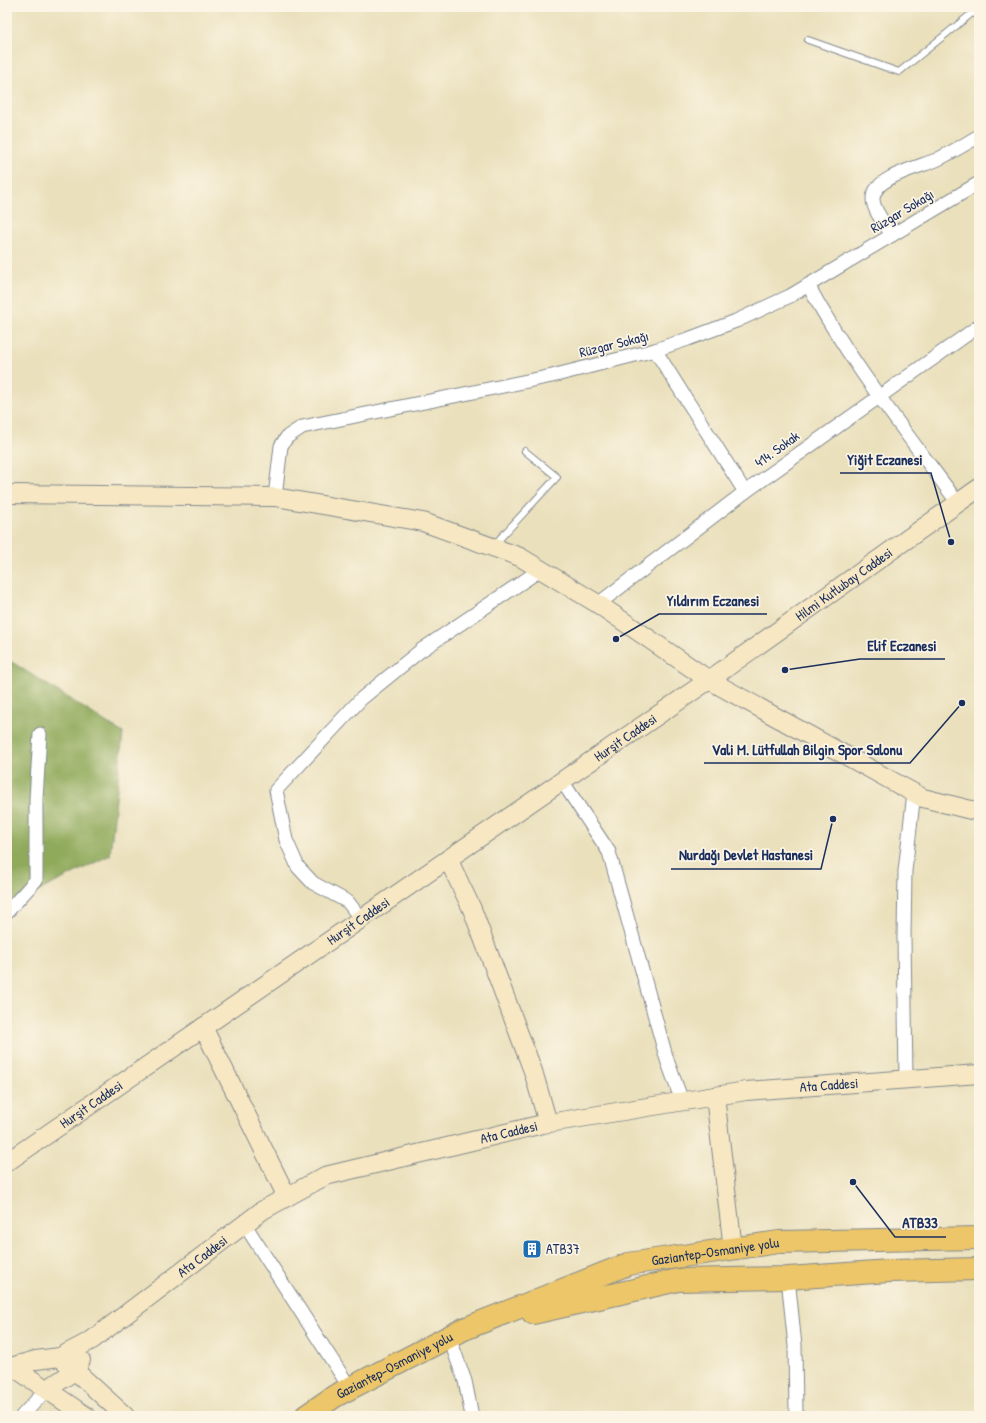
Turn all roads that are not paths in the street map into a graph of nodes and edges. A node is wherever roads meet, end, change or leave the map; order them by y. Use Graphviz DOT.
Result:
graph roads {
  1 [pos="976,10"];
  2 [pos="808,40"];
  3 [pos="979,136"];
  4 [pos="979,183"];
  5 [pos="892,235"];
  6 [pos="808,285"];
  7 [pos="979,326"];
  8 [pos="655,350"];
  9 [pos="879,395"];
  10 [pos="525,451"];
  11 [pos="979,488"];
  12 [pos="745,492"];
  13 [pos="7,494"];
  14 [pos="275,497"];
  15 [pos="958,503"];
  16 [pos="492,547"];
  17 [pos="540,570"];
  18 [pos="598,604"];
  19 [pos="709,680"];
  20 [pos="40,734"];
  21 [pos="562,781"];
  22 [pos="914,793"];
  23 [pos="979,812"];
  24 [pos="448,859"];
  25 [pos="7,912"];
  26 [pos="361,919"];
  27 [pos="203,1027"];
  28 [pos="979,1074"];
  29 [pos="906,1079"];
  30 [pos="715,1096"];
  31 [pos="682,1101"];
  32 [pos="548,1123"];
  33 [pos="7,1162"];
  34 [pos="287,1197"];
  35 [pos="244,1225"];
  36 [pos="979,1238"];
  37 [pos="733,1249"];
  38 [pos="979,1269"];
  39 [pos="788,1278"];
  40 [pos="456,1333"];
  41 [pos="92,1340"];
  42 [pos="60,1357"];
  43 [pos="10,1368"];
  44 [pos="76,1370"];
  45 [pos="350,1388"];
  46 [pos="46,1390"];
  47 [pos="22,1416"];
  48 [pos="86,1416"];
  49 [pos="125,1416"];
  50 [pos="306,1416"];
  51 [pos="472,1416"];
  52 [pos="796,1416"];
  1 -- 2 [label="lane"];
  3 -- 5 [label="street"];
  4 -- 5 [label="street, Rüzgar Sokağı"];
  5 -- 6 [label="street, Rüzgar Sokağı"];
  6 -- 8 [label="street, Rüzgar Sokağı"];
  6 -- 9 [label="street"];
  7 -- 9 [label="street, 414. Sokak"];
  8 -- 12 [label="street"];
  8 -- 14 [label="street, Rüzgar Sokağı"];
  9 -- 12 [label="street, 414. Sokak"];
  9 -- 15 [label="street"];
  10 -- 16 [label="lane"];
  11 -- 15 [label="street, Hilmi Kutlubay Caddesi"];
  12 -- 18 [label="street, 414. Sokak"];
  13 -- 14 [label="street"];
  14 -- 16 [label="street"];
  15 -- 19 [label="street, Hilmi Kutlubay Caddesi"];
  16 -- 17 [label="street"];
  17 -- 18 [label="street"];
  17 -- 26 [label="street"];
  18 -- 19 [label="street"];
  19 -- 21 [label="street, Hurşit Caddesi"];
  19 -- 22 [label="street"];
  20 -- 25 [label="street"];
  21 -- 24 [label="street, Hurşit Caddesi"];
  21 -- 31 [label="street"];
  22 -- 23 [label="street"];
  22 -- 29 [label="street"];
  24 -- 26 [label="street, Hurşit Caddesi"];
  24 -- 32 [label="street"];
  26 -- 27 [label="street, Hurşit Caddesi"];
  27 -- 33 [label="street, Hurşit Caddesi"];
  27 -- 34 [label="street"];
  28 -- 29 [label="street, Ata Caddesi"];
  29 -- 30 [label="street, Ata Caddesi"];
  30 -- 31 [label="street, Ata Caddesi"];
  30 -- 37 [label="street"];
  31 -- 32 [label="street, Ata Caddesi"];
  32 -- 34 [label="street, Ata Caddesi"];
  34 -- 35 [label="street, Ata Caddesi"];
  35 -- 41 [label="street, Ata Caddesi"];
  35 -- 45 [label="street"];
  36 -- 37 [label="highway, Gaziantep-Osmaniye yolu"];
  37 -- 40 [label="highway, Gaziantep-Osmaniye yolu"];
  38 -- 39 [label="highway, Gaziantep-Osmaniye yolu"];
  39 -- 40 [label="highway, Gaziantep-Osmaniye yolu"];
  39 -- 52 [label="street"];
  40 -- 45 [label="highway, Gaziantep-Osmaniye yolu"];
  40 -- 51 [label="street"];
  41 -- 42 [label="street, Ata Caddesi"];
  41 -- 44 [label="street"];
  42 -- 43 [label="street"];
  42 -- 44 [label="street"];
  43 -- 46 [label="street"];
  44 -- 46 [label="street"];
  44 -- 49 [label="street"];
  45 -- 50 [label="highway, Gaziantep-Osmaniye yolu"];
  46 -- 47 [label="street"];
  46 -- 48 [label="street"];
}
